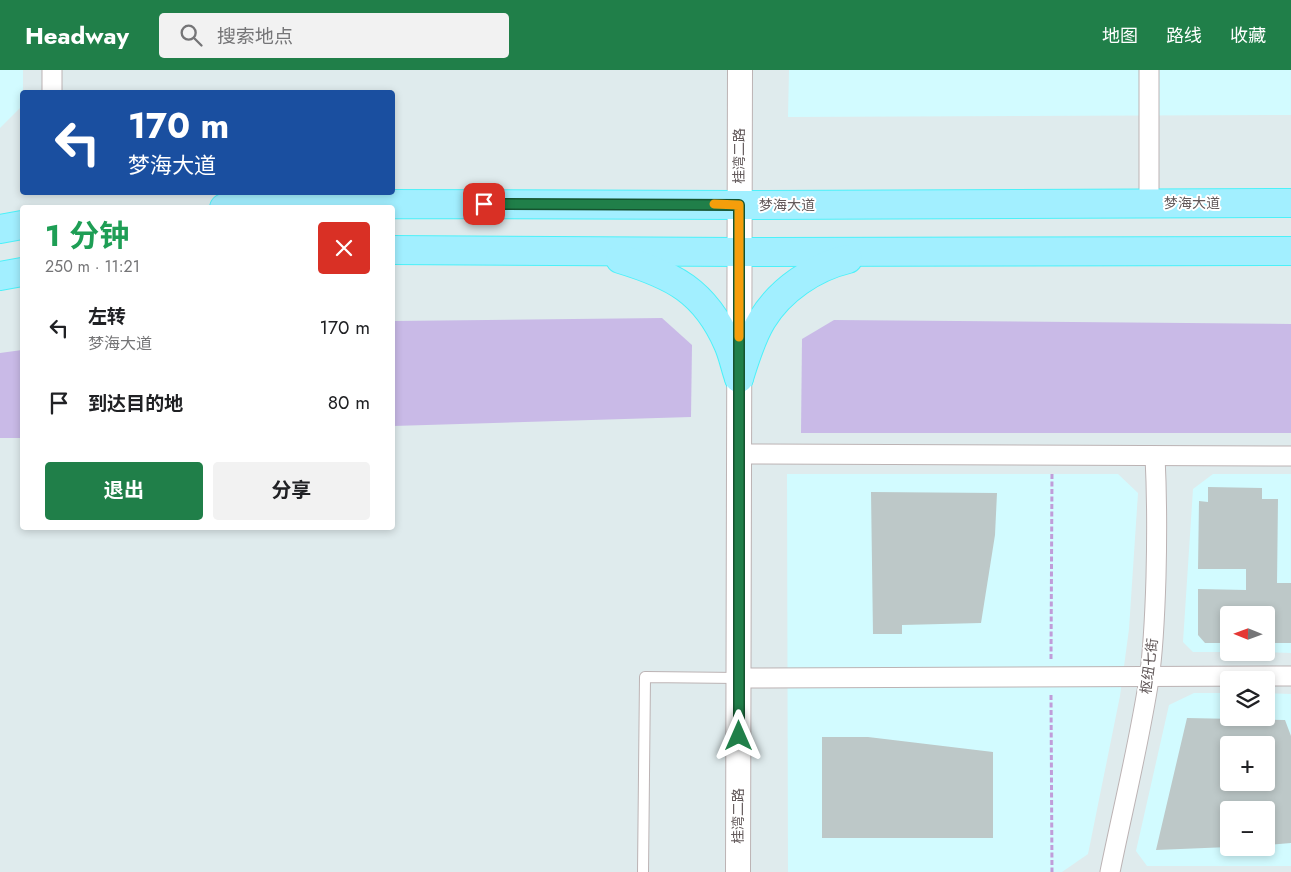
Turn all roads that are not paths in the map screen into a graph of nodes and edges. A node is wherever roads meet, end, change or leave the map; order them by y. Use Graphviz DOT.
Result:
graph roads {
  1 [pos="52,70"];
  2 [pos="740,70"];
  3 [pos="1149,70"];
  4 [pos="52,90"];
  5 [pos="1149,203"];
  6 [pos="1291,203"];
  7 [pos="345,205"];
  8 [pos="739,205"];
  9 [pos="20,225"];
  10 [pos="0,229"];
  11 [pos="395,250"];
  12 [pos="1291,251"];
  13 [pos="594,252"];
  14 [pos="739,252"];
  15 [pos="876,252"];
  16 [pos="20,272"];
  17 [pos="0,276"];
  18 [pos="738,378"];
  19 [pos="739,454"];
  20 [pos="1155,456"];
  21 [pos="1291,456"];
  22 [pos="1291,676"];
  23 [pos="1149,677"];
  24 [pos="739,678"];
  25 [pos="643,872"];
  26 [pos="738,872"];
  27 [pos="1110,872"];
  1 -- 4 [label="street"];
  2 -- 8 [label="street, 桂湾二路"];
  3 -- 5 [label="street"];
  5 -- 6 [label="main road, 梦海大道"];
  5 -- 8 [label="main road, 梦海大道"];
  7 -- 8 [label="main road, 梦海大道"];
  8 -- 14 [label="street, 桂湾二路"];
  9 -- 10 [label="main road"];
  11 -- 13 [label="main road"];
  12 -- 15 [label="main road"];
  13 -- 14 [label="main road"];
  13 -- 18 [label="main road"];
  14 -- 15 [label="main road"];
  14 -- 18 [label="street, 桂湾二路"];
  15 -- 18 [label="main road"];
  16 -- 17 [label="main road"];
  18 -- 19 [label="street, 桂湾二路"];
  19 -- 20 [label="street"];
  19 -- 24 [label="street, 桂湾二路"];
  20 -- 21 [label="street"];
  20 -- 23 [label="street, 枢纽七街"];
  22 -- 23 [label="street"];
  23 -- 24 [label="street"];
  23 -- 27 [label="street, 枢纽七街"];
  24 -- 25 [label="lane"];
  24 -- 26 [label="street, 桂湾二路"];
}
